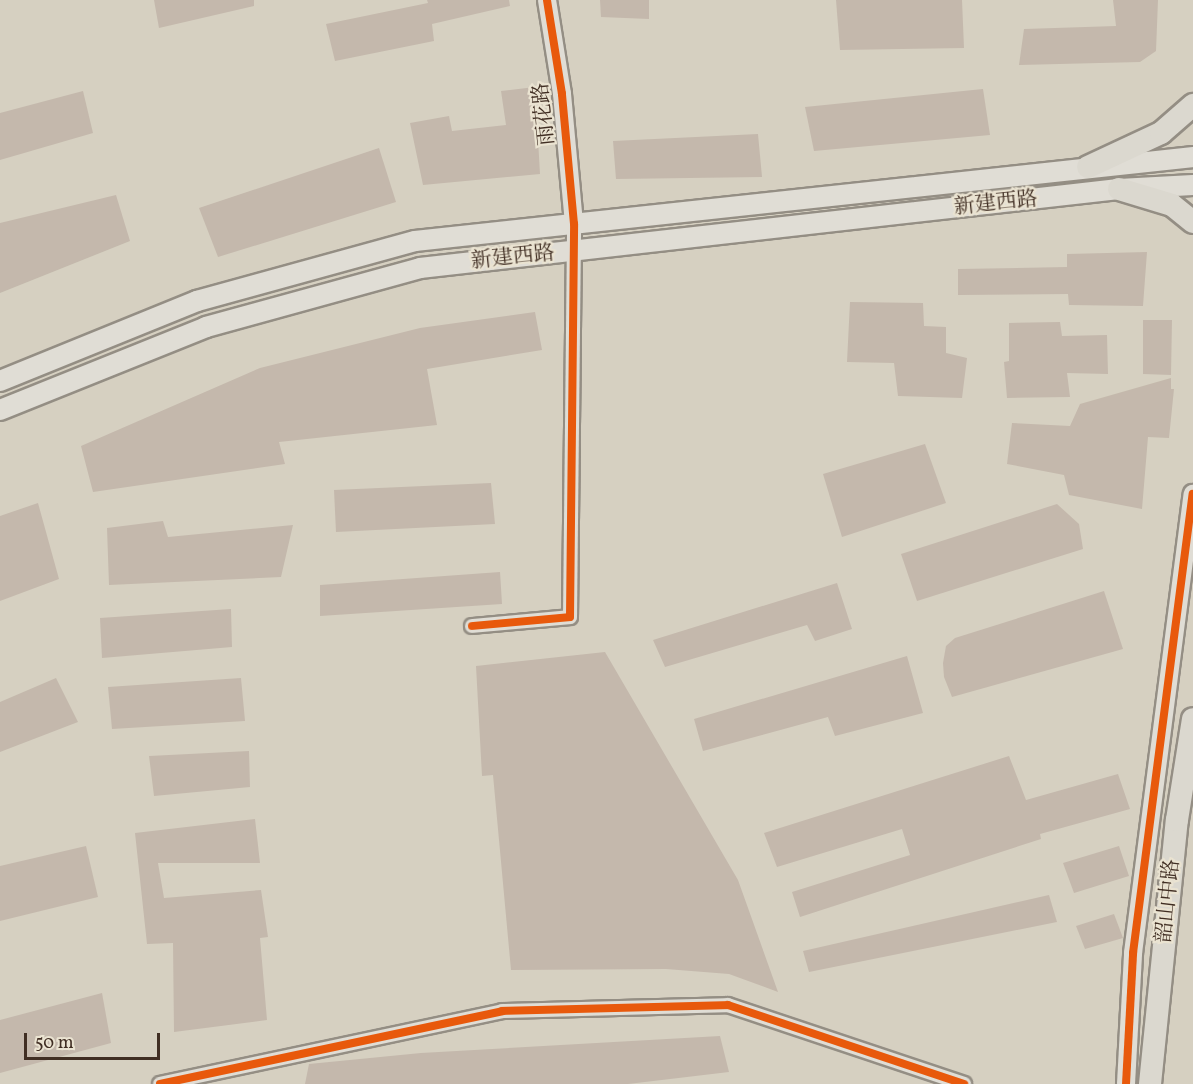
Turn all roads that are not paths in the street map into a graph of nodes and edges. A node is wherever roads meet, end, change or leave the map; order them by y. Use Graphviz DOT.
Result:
graph roads {
  1 [pos="547,0"];
  2 [pos="1193,105"];
  3 [pos="1193,157"];
  4 [pos="1088,167"];
  5 [pos="1193,185"];
  6 [pos="1119,189"];
  7 [pos="1193,222"];
  8 [pos="574,224"];
  9 [pos="574,251"];
  10 [pos="0,381"];
  11 [pos="0,410"];
  12 [pos="1193,494"];
  13 [pos="472,626"];
  14 [pos="1193,719"];
  15 [pos="160,1084"];
  16 [pos="964,1084"];
  17 [pos="1126,1084"];
  18 [pos="1150,1084"];
  1 -- 8 [label="street, 雨花路"];
  2 -- 4 [label="main road"];
  3 -- 4 [label="main road, 新建西路"];
  4 -- 8 [label="main road, 新建西路"];
  5 -- 6 [label="main road, 新建西路"];
  6 -- 7 [label="main road"];
  6 -- 9 [label="main road, 新建西路"];
  8 -- 9 [label="street"];
  8 -- 10 [label="main road, 新建西路"];
  9 -- 11 [label="main road, 新建西路"];
  9 -- 13 [label="street"];
  12 -- 17 [label="street"];
  14 -- 18 [label="main road, 韶山中路"];
  15 -- 16 [label="street"];
}
